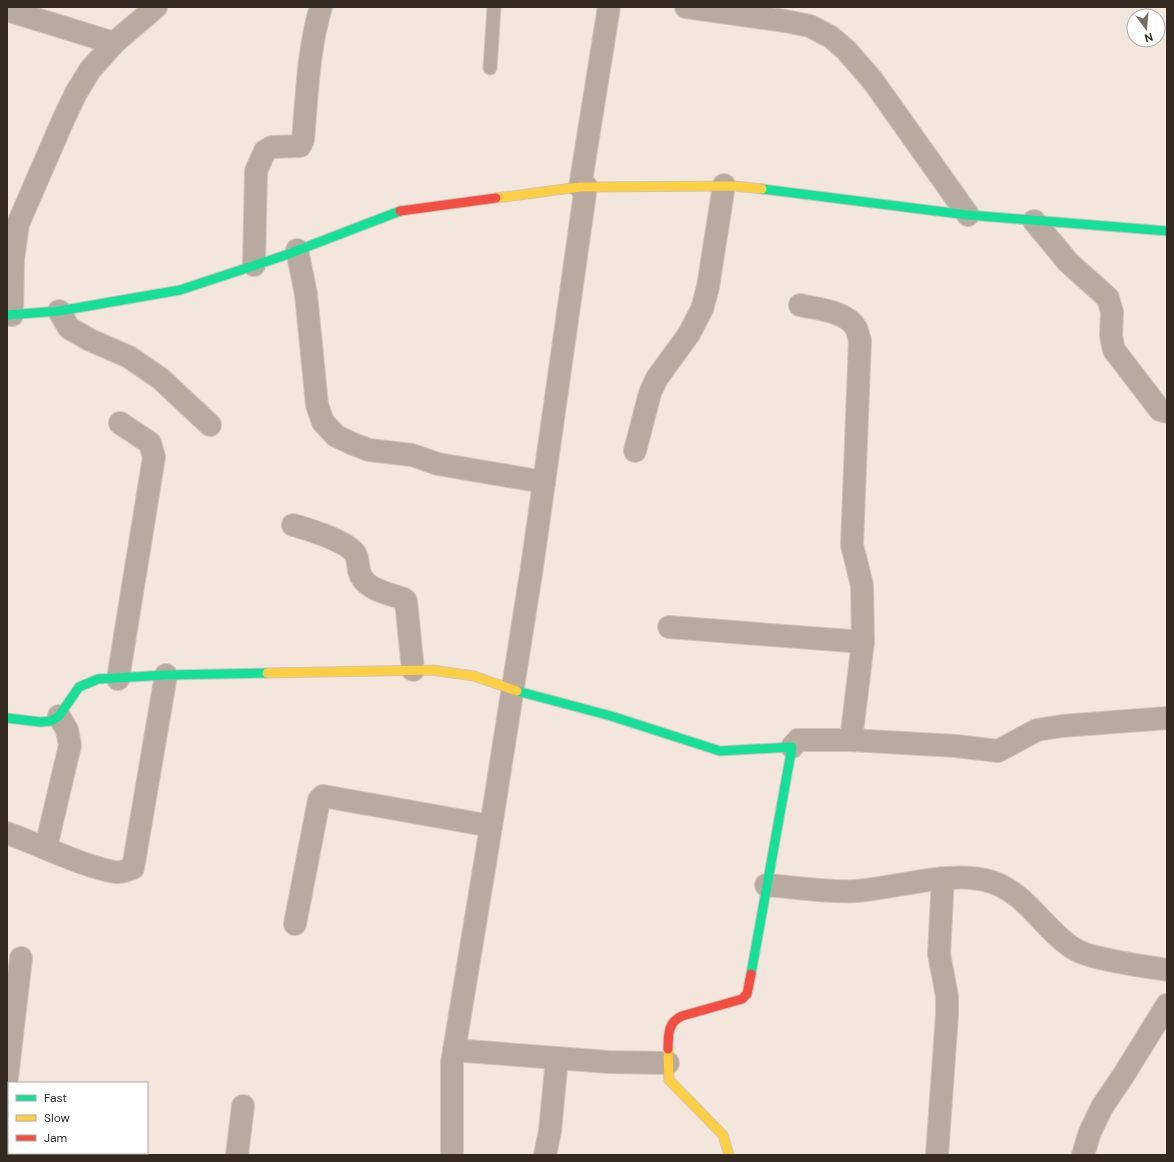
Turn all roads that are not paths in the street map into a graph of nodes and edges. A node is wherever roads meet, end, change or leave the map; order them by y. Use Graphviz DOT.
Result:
graph roads {
  1 [pos="156,7"];
  2 [pos="321,7"];
  3 [pos="494,7"];
  4 [pos="609,7"];
  5 [pos="686,7"];
  6 [pos="7,10"];
  7 [pos="114,43"];
  8 [pos="490,68"];
  9 [pos="724,185"];
  10 [pos="583,187"];
  11 [pos="968,215"];
  12 [pos="12,221"];
  13 [pos="1034,221"];
  14 [pos="1167,231"];
  15 [pos="297,250"];
  16 [pos="254,265"];
  17 [pos="800,305"];
  18 [pos="59,311"];
  19 [pos="9,315"];
  20 [pos="1167,412"];
  21 [pos="120,423"];
  22 [pos="210,425"];
  23 [pos="635,451"];
  24 [pos="544,482"];
  25 [pos="293,525"];
  26 [pos="669,627"];
  27 [pos="864,642"];
  28 [pos="412,670"];
  29 [pos="166,675"];
  30 [pos="118,678"];
  31 [pos="513,690"];
  32 [pos="59,716"];
  33 [pos="7,718"];
  34 [pos="1167,718"];
  35 [pos="851,740"];
  36 [pos="792,747"];
  37 [pos="491,826"];
  38 [pos="7,833"];
  39 [pos="46,847"];
  40 [pos="943,878"];
  41 [pos="766,884"];
  42 [pos="295,924"];
  43 [pos="21,958"];
  44 [pos="1167,970"];
  45 [pos="1167,1005"];
  46 [pos="454,1050"];
  47 [pos="557,1058"];
  48 [pos="668,1063"];
  49 [pos="7,1078"];
  50 [pos="243,1106"];
  51 [pos="237,1155"];
  52 [pos="452,1155"];
  53 [pos="545,1155"];
  54 [pos="729,1155"];
  55 [pos="937,1155"];
  56 [pos="1083,1155"];
  1 -- 7 [label="street"];
  2 -- 16 [label="street"];
  3 -- 8 [label="lane"];
  4 -- 10 [label="street"];
  5 -- 11 [label="street"];
  6 -- 7 [label="street"];
  7 -- 12 [label="street"];
  9 -- 10 [label="street"];
  9 -- 11 [label="street"];
  9 -- 23 [label="street"];
  10 -- 15 [label="street"];
  10 -- 24 [label="street"];
  11 -- 13 [label="street"];
  12 -- 19 [label="street"];
  13 -- 14 [label="street"];
  13 -- 20 [label="street"];
  15 -- 16 [label="street"];
  15 -- 24 [label="street"];
  16 -- 18 [label="street"];
  17 -- 27 [label="street"];
  18 -- 19 [label="street"];
  18 -- 22 [label="street"];
  21 -- 30 [label="street"];
  24 -- 31 [label="street"];
  25 -- 28 [label="street"];
  26 -- 27 [label="street"];
  27 -- 35 [label="street"];
  28 -- 29 [label="street"];
  28 -- 31 [label="street"];
  29 -- 30 [label="street"];
  29 -- 39 [label="street"];
  30 -- 32 [label="street"];
  31 -- 36 [label="street"];
  31 -- 37 [label="street"];
  32 -- 33 [label="street"];
  32 -- 39 [label="street"];
  34 -- 35 [label="street"];
  35 -- 36 [label="street"];
  36 -- 41 [label="street"];
  37 -- 42 [label="street"];
  37 -- 46 [label="street"];
  38 -- 39 [label="street"];
  40 -- 41 [label="street"];
  40 -- 44 [label="street"];
  40 -- 55 [label="street"];
  41 -- 48 [label="street"];
  43 -- 49 [label="street"];
  45 -- 56 [label="street"];
  46 -- 47 [label="street"];
  46 -- 52 [label="street"];
  47 -- 48 [label="street"];
  47 -- 53 [label="street"];
  48 -- 54 [label="street"];
  50 -- 51 [label="street"];
}
